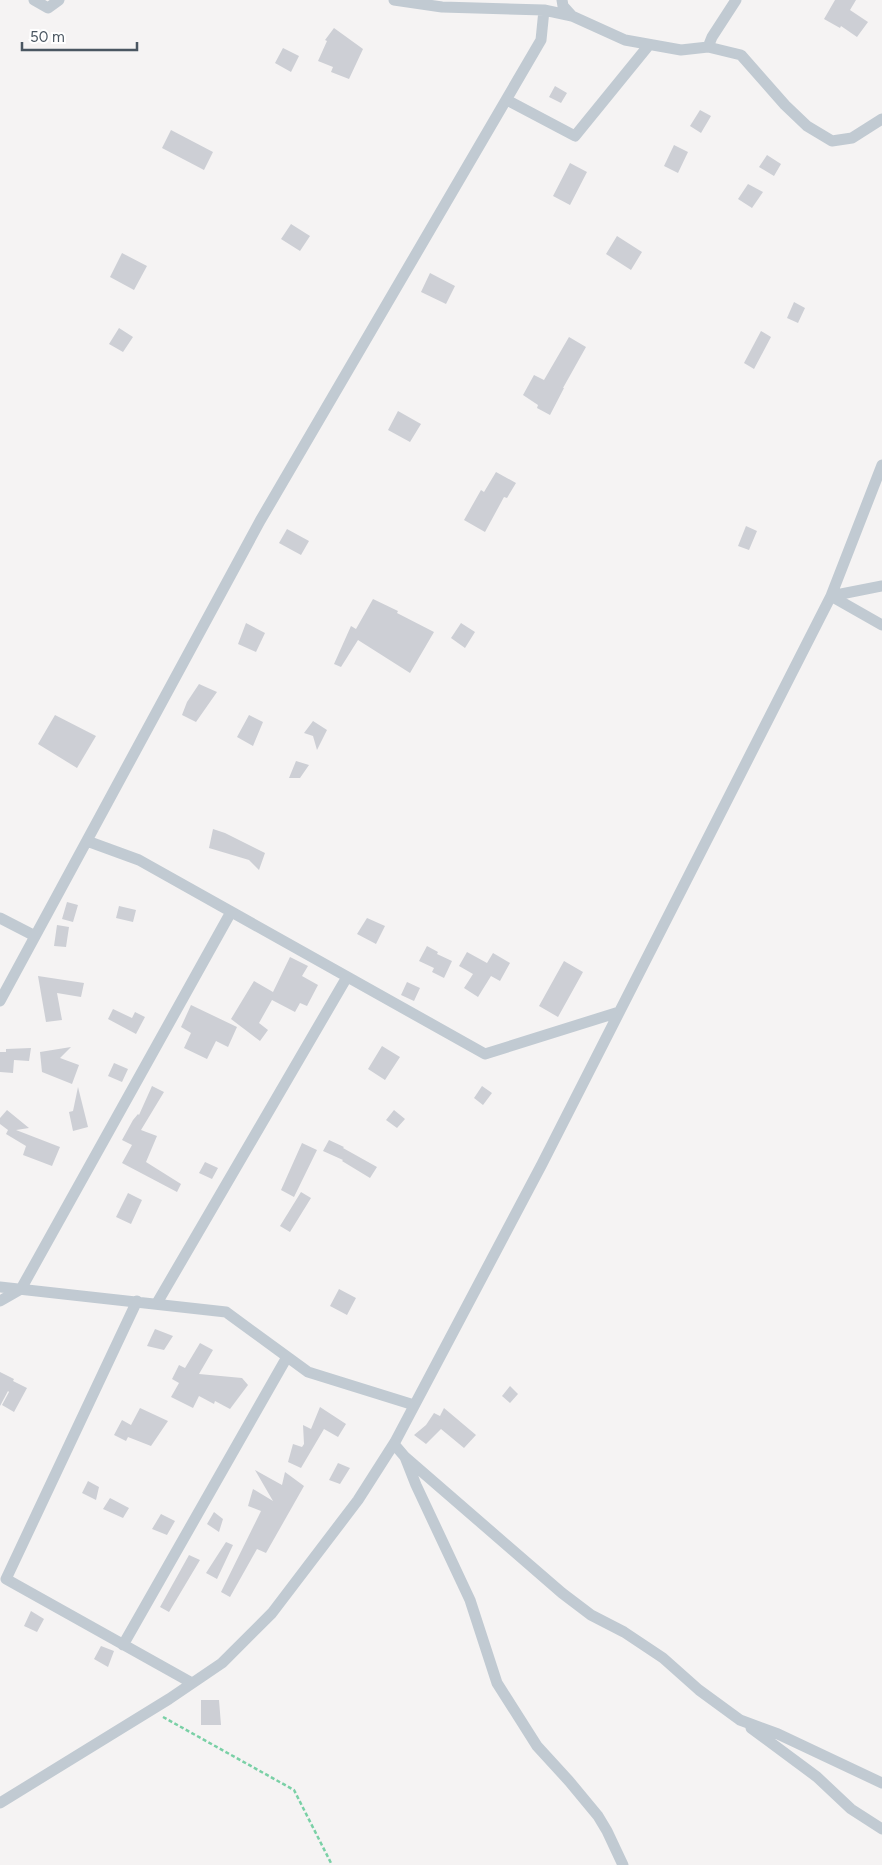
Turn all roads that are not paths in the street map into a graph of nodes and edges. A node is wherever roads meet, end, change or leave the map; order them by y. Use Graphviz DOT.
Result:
graph roads {
  1 [pos="34,0"];
  2 [pos="59,0"];
  3 [pos="394,0"];
  4 [pos="562,0"];
  5 [pos="736,0"];
  6 [pos="544,10"];
  7 [pos="572,16"];
  8 [pos="649,45"];
  9 [pos="708,47"];
  10 [pos="506,100"];
  11 [pos="882,118"];
  12 [pos="882,465"];
  13 [pos="882,586"];
  14 [pos="831,596"];
  15 [pos="882,625"];
  16 [pos="87,841"];
  17 [pos="231,912"];
  18 [pos="0,918"];
  19 [pos="35,936"];
  20 [pos="347,977"];
  21 [pos="0,1001"];
  22 [pos="619,1012"];
  23 [pos="0,1287"];
  24 [pos="21,1289"];
  25 [pos="137,1301"];
  26 [pos="0,1302"];
  27 [pos="157,1304"];
  28 [pos="287,1357"];
  29 [pos="414,1405"];
  30 [pos="394,1444"];
  31 [pos="406,1457"];
  32 [pos="123,1645"];
  33 [pos="192,1683"];
  34 [pos="740,1720"];
  35 [pos="882,1783"];
  36 [pos="0,1803"];
  37 [pos="882,1829"];
  38 [pos="623,1865"];
  1 -- 2 [label="street"];
  3 -- 6 [label="street"];
  4 -- 7 [label="street"];
  5 -- 9 [label="street"];
  6 -- 7 [label="street"];
  6 -- 10 [label="street"];
  7 -- 8 [label="street"];
  8 -- 9 [label="street"];
  8 -- 10 [label="street"];
  9 -- 11 [label="street"];
  10 -- 16 [label="street"];
  12 -- 14 [label="street"];
  13 -- 14 [label="street"];
  14 -- 15 [label="street"];
  14 -- 22 [label="street"];
  16 -- 17 [label="street"];
  16 -- 19 [label="street"];
  17 -- 20 [label="street"];
  17 -- 24 [label="street"];
  18 -- 19 [label="street"];
  19 -- 21 [label="street"];
  20 -- 22 [label="street"];
  20 -- 27 [label="street"];
  22 -- 29 [label="street"];
  23 -- 24 [label="street"];
  24 -- 25 [label="street"];
  24 -- 26 [label="street"];
  25 -- 27 [label="street"];
  25 -- 32 [label="street"];
  27 -- 28 [label="street"];
  28 -- 29 [label="street"];
  28 -- 32 [label="street"];
  29 -- 30 [label="street"];
  30 -- 31 [label="street"];
  30 -- 33 [label="street"];
  31 -- 34 [label="street"];
  31 -- 38 [label="street"];
  32 -- 33 [label="street"];
  33 -- 36 [label="street"];
  34 -- 35 [label="street"];
  34 -- 37 [label="street"];
}
